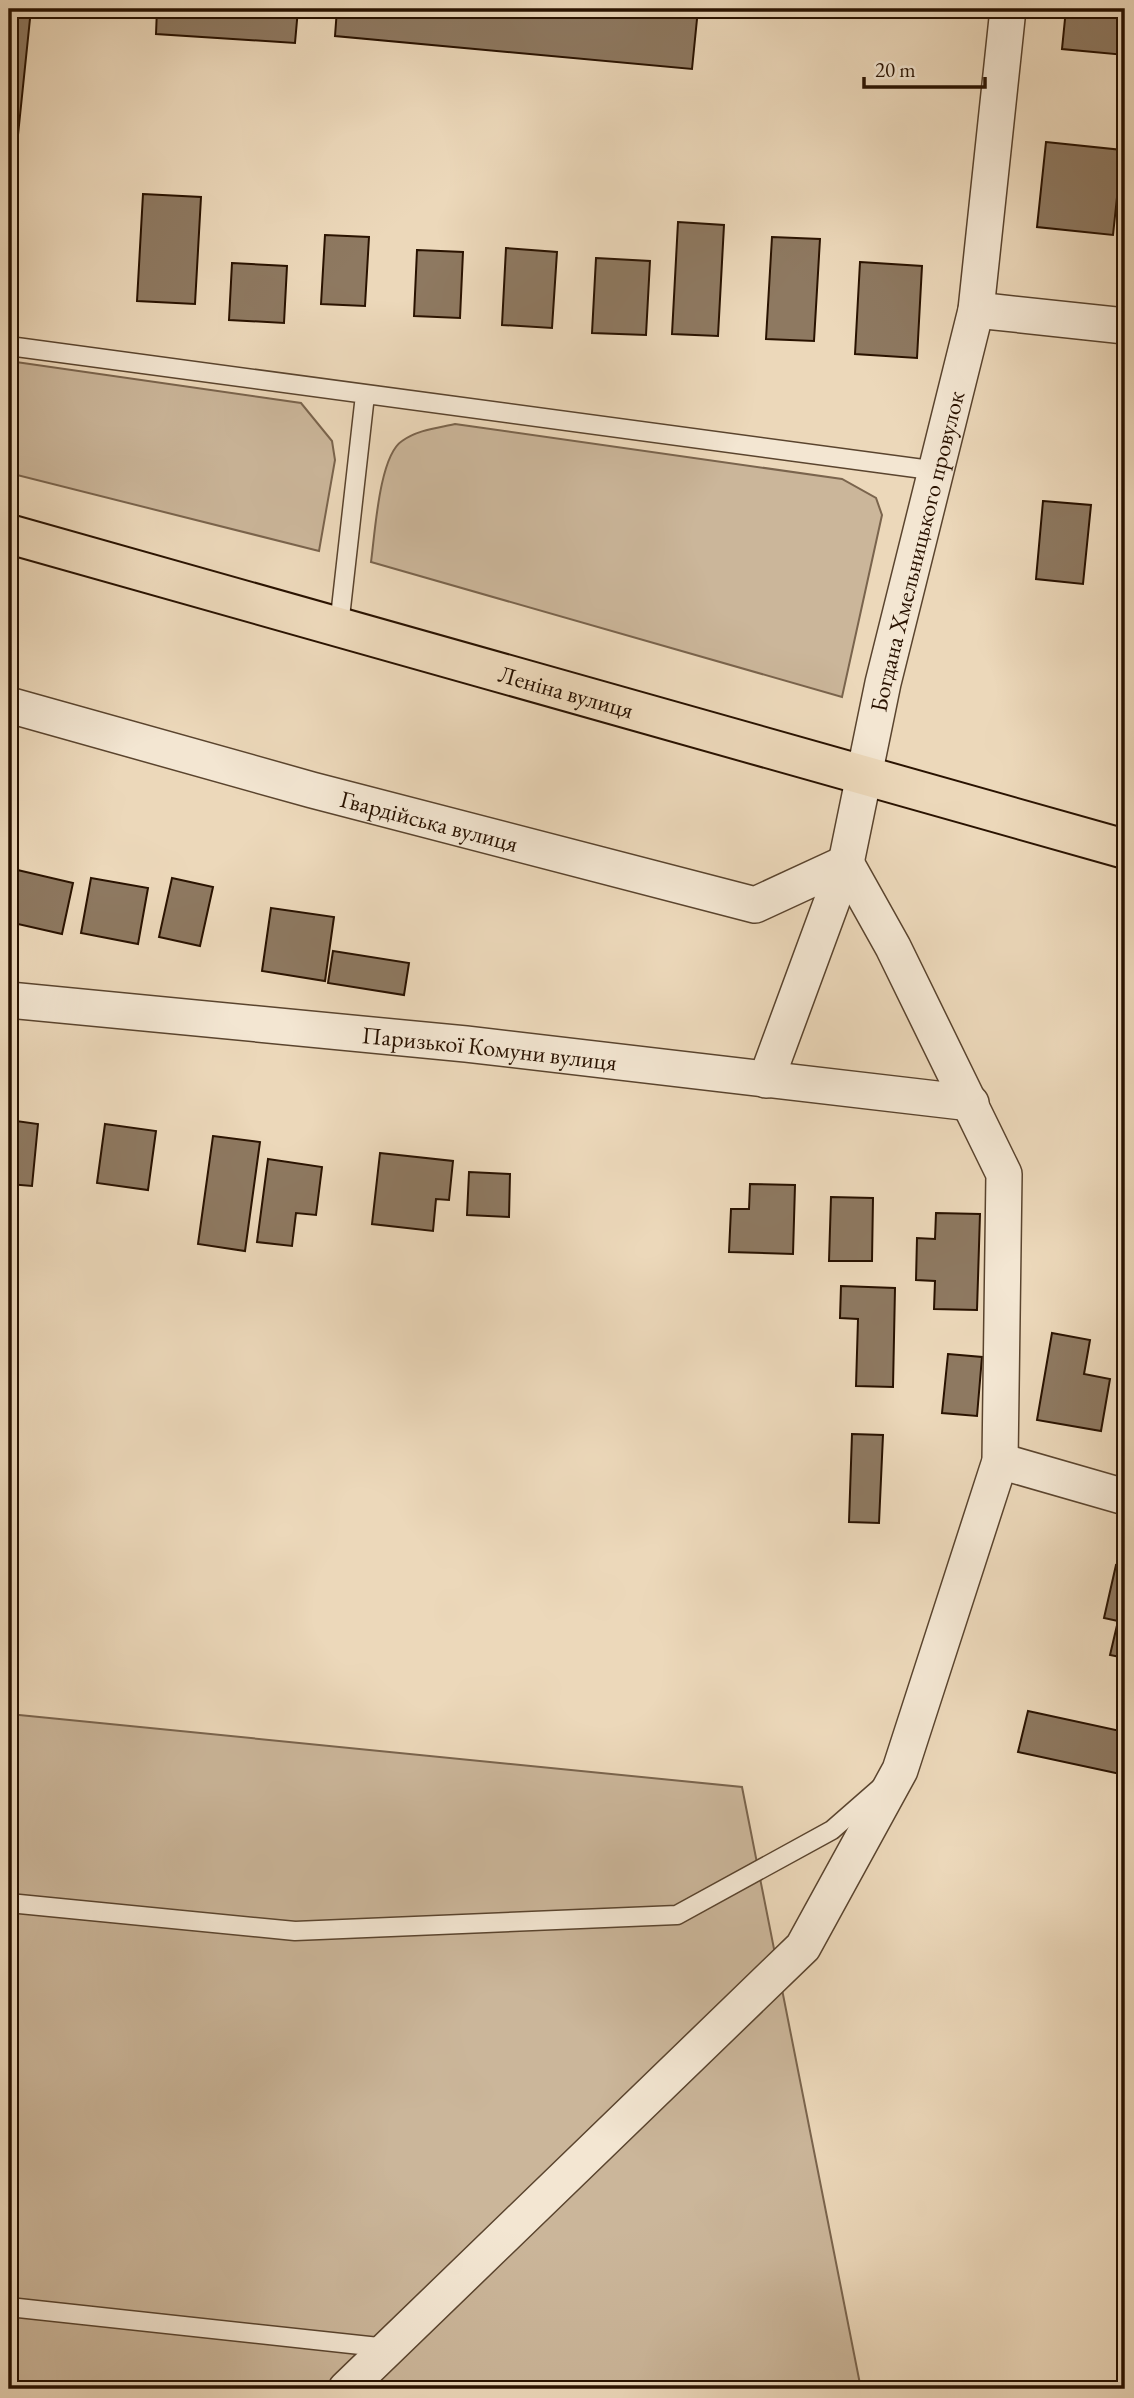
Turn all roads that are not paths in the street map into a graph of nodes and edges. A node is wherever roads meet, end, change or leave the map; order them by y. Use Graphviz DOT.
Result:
graph roads {
  1 [pos="1008,9"];
  2 [pos="976,310"];
  3 [pos="1125,326"];
  4 [pos="9,346"];
  5 [pos="365,395"];
  6 [pos="938,471"];
  7 [pos="9,534"];
  8 [pos="339,626"];
  9 [pos="9,705"];
  10 [pos="862,775"];
  11 [pos="1125,849"];
  12 [pos="846,863"];
  13 [pos="9,1000"];
  14 [pos="766,1080"];
  15 [pos="971,1103"];
  16 [pos="1000,1461"];
  17 [pos="1125,1497"];
  18 [pos="900,1770"];
  19 [pos="9,1903"];
  20 [pos="9,2307"];
  21 [pos="390,2348"];
  22 [pos="346,2389"];
  1 -- 2 [label="street, Богдана Хмельницького провулок"];
  2 -- 3 [label="street"];
  2 -- 6 [label="street, Богдана Хмельницького провулок"];
  4 -- 5 [label="lane"];
  5 -- 6 [label="lane"];
  5 -- 8 [label="lane"];
  6 -- 10 [label="street, Богдана Хмельницького провулок"];
  7 -- 8 [label="main road, Леніна вулиця"];
  8 -- 10 [label="main road, Леніна вулиця"];
  9 -- 12 [label="street, Гвардійська вулиця"];
  10 -- 11 [label="main road, Леніна вулиця"];
  10 -- 12 [label="street, Богдана Хмельницького провулок"];
  12 -- 14 [label="street, Богдана Хмельницького провулок"];
  12 -- 15 [label="street"];
  13 -- 14 [label="street, Паризької Комуни вулиця"];
  14 -- 15 [label="street, Паризької Комуни вулиця"];
  15 -- 16 [label="street"];
  16 -- 17 [label="street"];
  16 -- 18 [label="street"];
  18 -- 19 [label="lane"];
  18 -- 21 [label="street"];
  20 -- 21 [label="lane"];
  21 -- 22 [label="street"];
}
